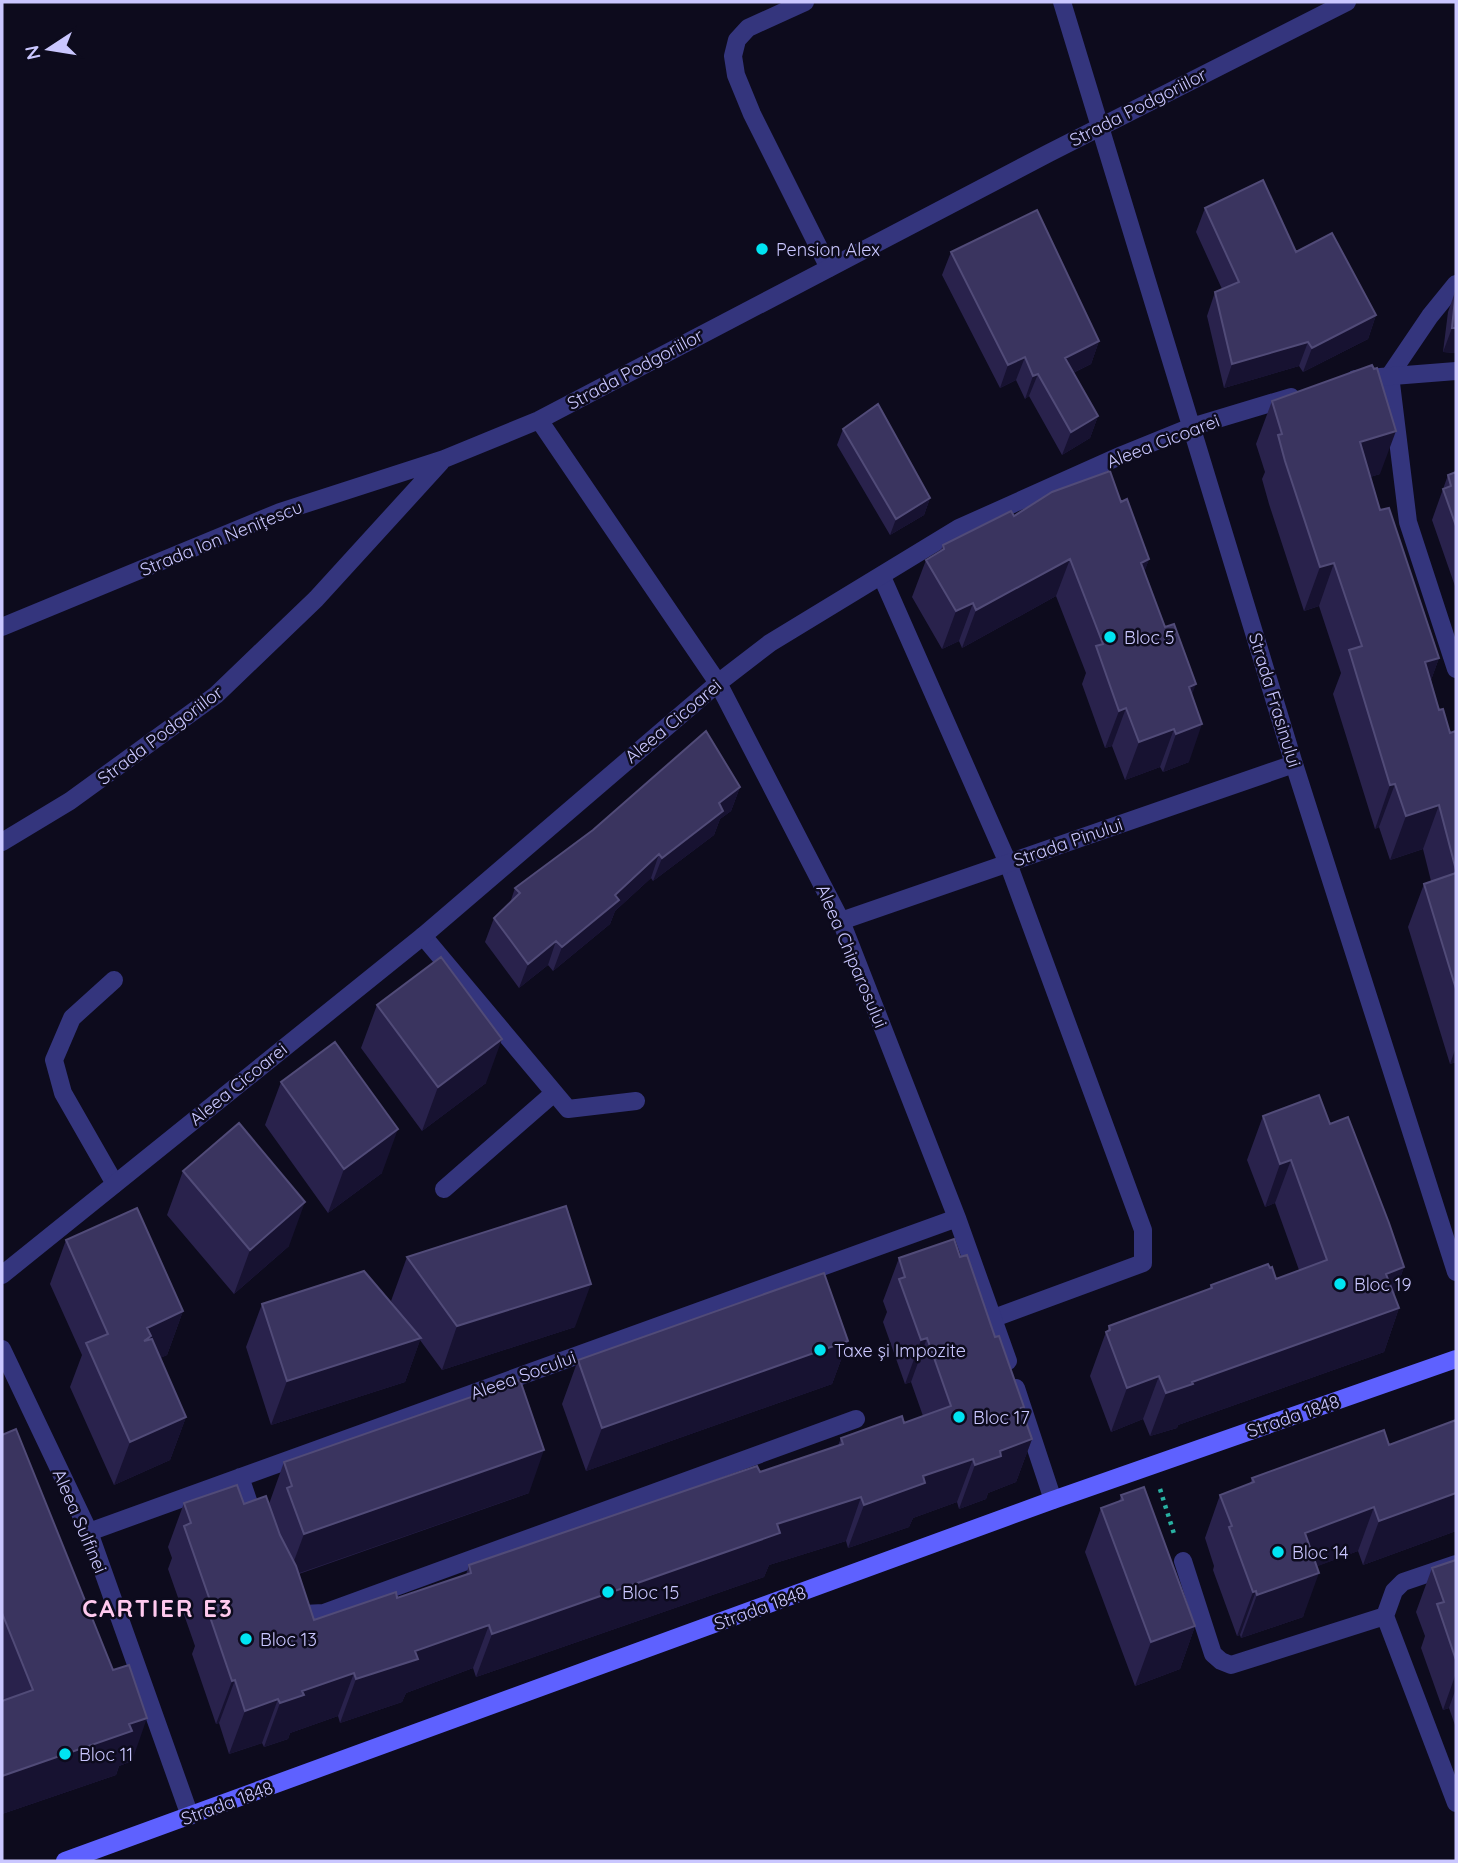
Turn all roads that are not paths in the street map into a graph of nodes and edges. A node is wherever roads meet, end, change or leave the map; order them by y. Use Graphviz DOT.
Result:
graph roads {
  1 [pos="805,2"];
  2 [pos="1062,2"];
  3 [pos="1347,2"];
  4 [pos="1100,127"];
  5 [pos="829,268"];
  6 [pos="1456,284"];
  7 [pos="1456,371"];
  8 [pos="1390,375"];
  9 [pos="1335,385"];
  10 [pos="1311,392"];
  11 [pos="539,419"];
  12 [pos="1191,427"];
  13 [pos="444,459"];
  14 [pos="882,576"];
  15 [pos="2,627"];
  16 [pos="1456,669"];
  17 [pos="718,682"];
  18 [pos="1294,764"];
  19 [pos="2,842"];
  20 [pos="1008,863"];
  21 [pos="841,921"];
  22 [pos="423,936"];
  23 [pos="114,980"];
  24 [pos="554,1093"];
  25 [pos="636,1101"];
  26 [pos="115,1184"];
  27 [pos="444,1189"];
  28 [pos="957,1218"];
  29 [pos="1456,1272"];
  30 [pos="2,1275"];
  31 [pos="994,1318"];
  32 [pos="2,1349"];
  33 [pos="1456,1359"];
  34 [pos="856,1419"];
  35 [pos="240,1477"];
  36 [pos="1053,1500"];
  37 [pos="89,1532"];
  38 [pos="261,1538"];
  39 [pos="1183,1561"];
  40 [pos="1456,1564"];
  41 [pos="282,1591"];
  42 [pos="1385,1616"];
  43 [pos="1456,1803"];
  44 [pos="190,1816"];
  45 [pos="65,1861"];
  1 -- 5 [label="street"];
  2 -- 4 [label="street, Strada Frasinului"];
  3 -- 4 [label="street, Strada Podgoriilor"];
  4 -- 5 [label="street, Strada Podgoriilor"];
  4 -- 12 [label="street, Strada Frasinului"];
  5 -- 11 [label="street, Strada Podgoriilor"];
  6 -- 8 [label="street"];
  7 -- 8 [label="street"];
  8 -- 9 [label="street"];
  8 -- 16 [label="street"];
  10 -- 12 [label="street, Aleea Cicoarei"];
  11 -- 13 [label="street, Strada Podgoriilor"];
  11 -- 17 [label="street, Aleea Chiparosului"];
  12 -- 14 [label="street, Aleea Cicoarei"];
  12 -- 18 [label="street, Strada Frasinului"];
  13 -- 15 [label="street, Strada Ion Nenițescu"];
  13 -- 19 [label="street, Strada Podgoriilor"];
  14 -- 17 [label="street, Aleea Cicoarei"];
  14 -- 20 [label="street"];
  17 -- 21 [label="street, Aleea Chiparosului"];
  17 -- 22 [label="street, Aleea Cicoarei"];
  18 -- 20 [label="street, Strada Pinului"];
  18 -- 29 [label="street, Strada Frasinului"];
  20 -- 21 [label="street, Strada Pinului"];
  20 -- 31 [label="street"];
  21 -- 28 [label="street, Aleea Chiparosului"];
  22 -- 24 [label="street"];
  22 -- 26 [label="street, Aleea Cicoarei"];
  23 -- 26 [label="street"];
  24 -- 25 [label="street"];
  24 -- 27 [label="street"];
  26 -- 30 [label="street, Aleea Cicoarei"];
  28 -- 31 [label="street, Aleea Chiparosului"];
  28 -- 35 [label="street, Aleea Socului"];
  31 -- 36 [label="street, Aleea Chiparosului"];
  32 -- 37 [label="street, Aleea Sulfinei"];
  33 -- 36 [label="main road, Strada 1848"];
  34 -- 41 [label="street"];
  35 -- 37 [label="street, Aleea Socului"];
  35 -- 38 [label="street"];
  36 -- 44 [label="main road, Strada 1848"];
  37 -- 44 [label="street, Aleea Sulfinei"];
  39 -- 42 [label="street"];
  40 -- 42 [label="street"];
  42 -- 43 [label="street"];
  44 -- 45 [label="main road, Strada 1848"];
}
